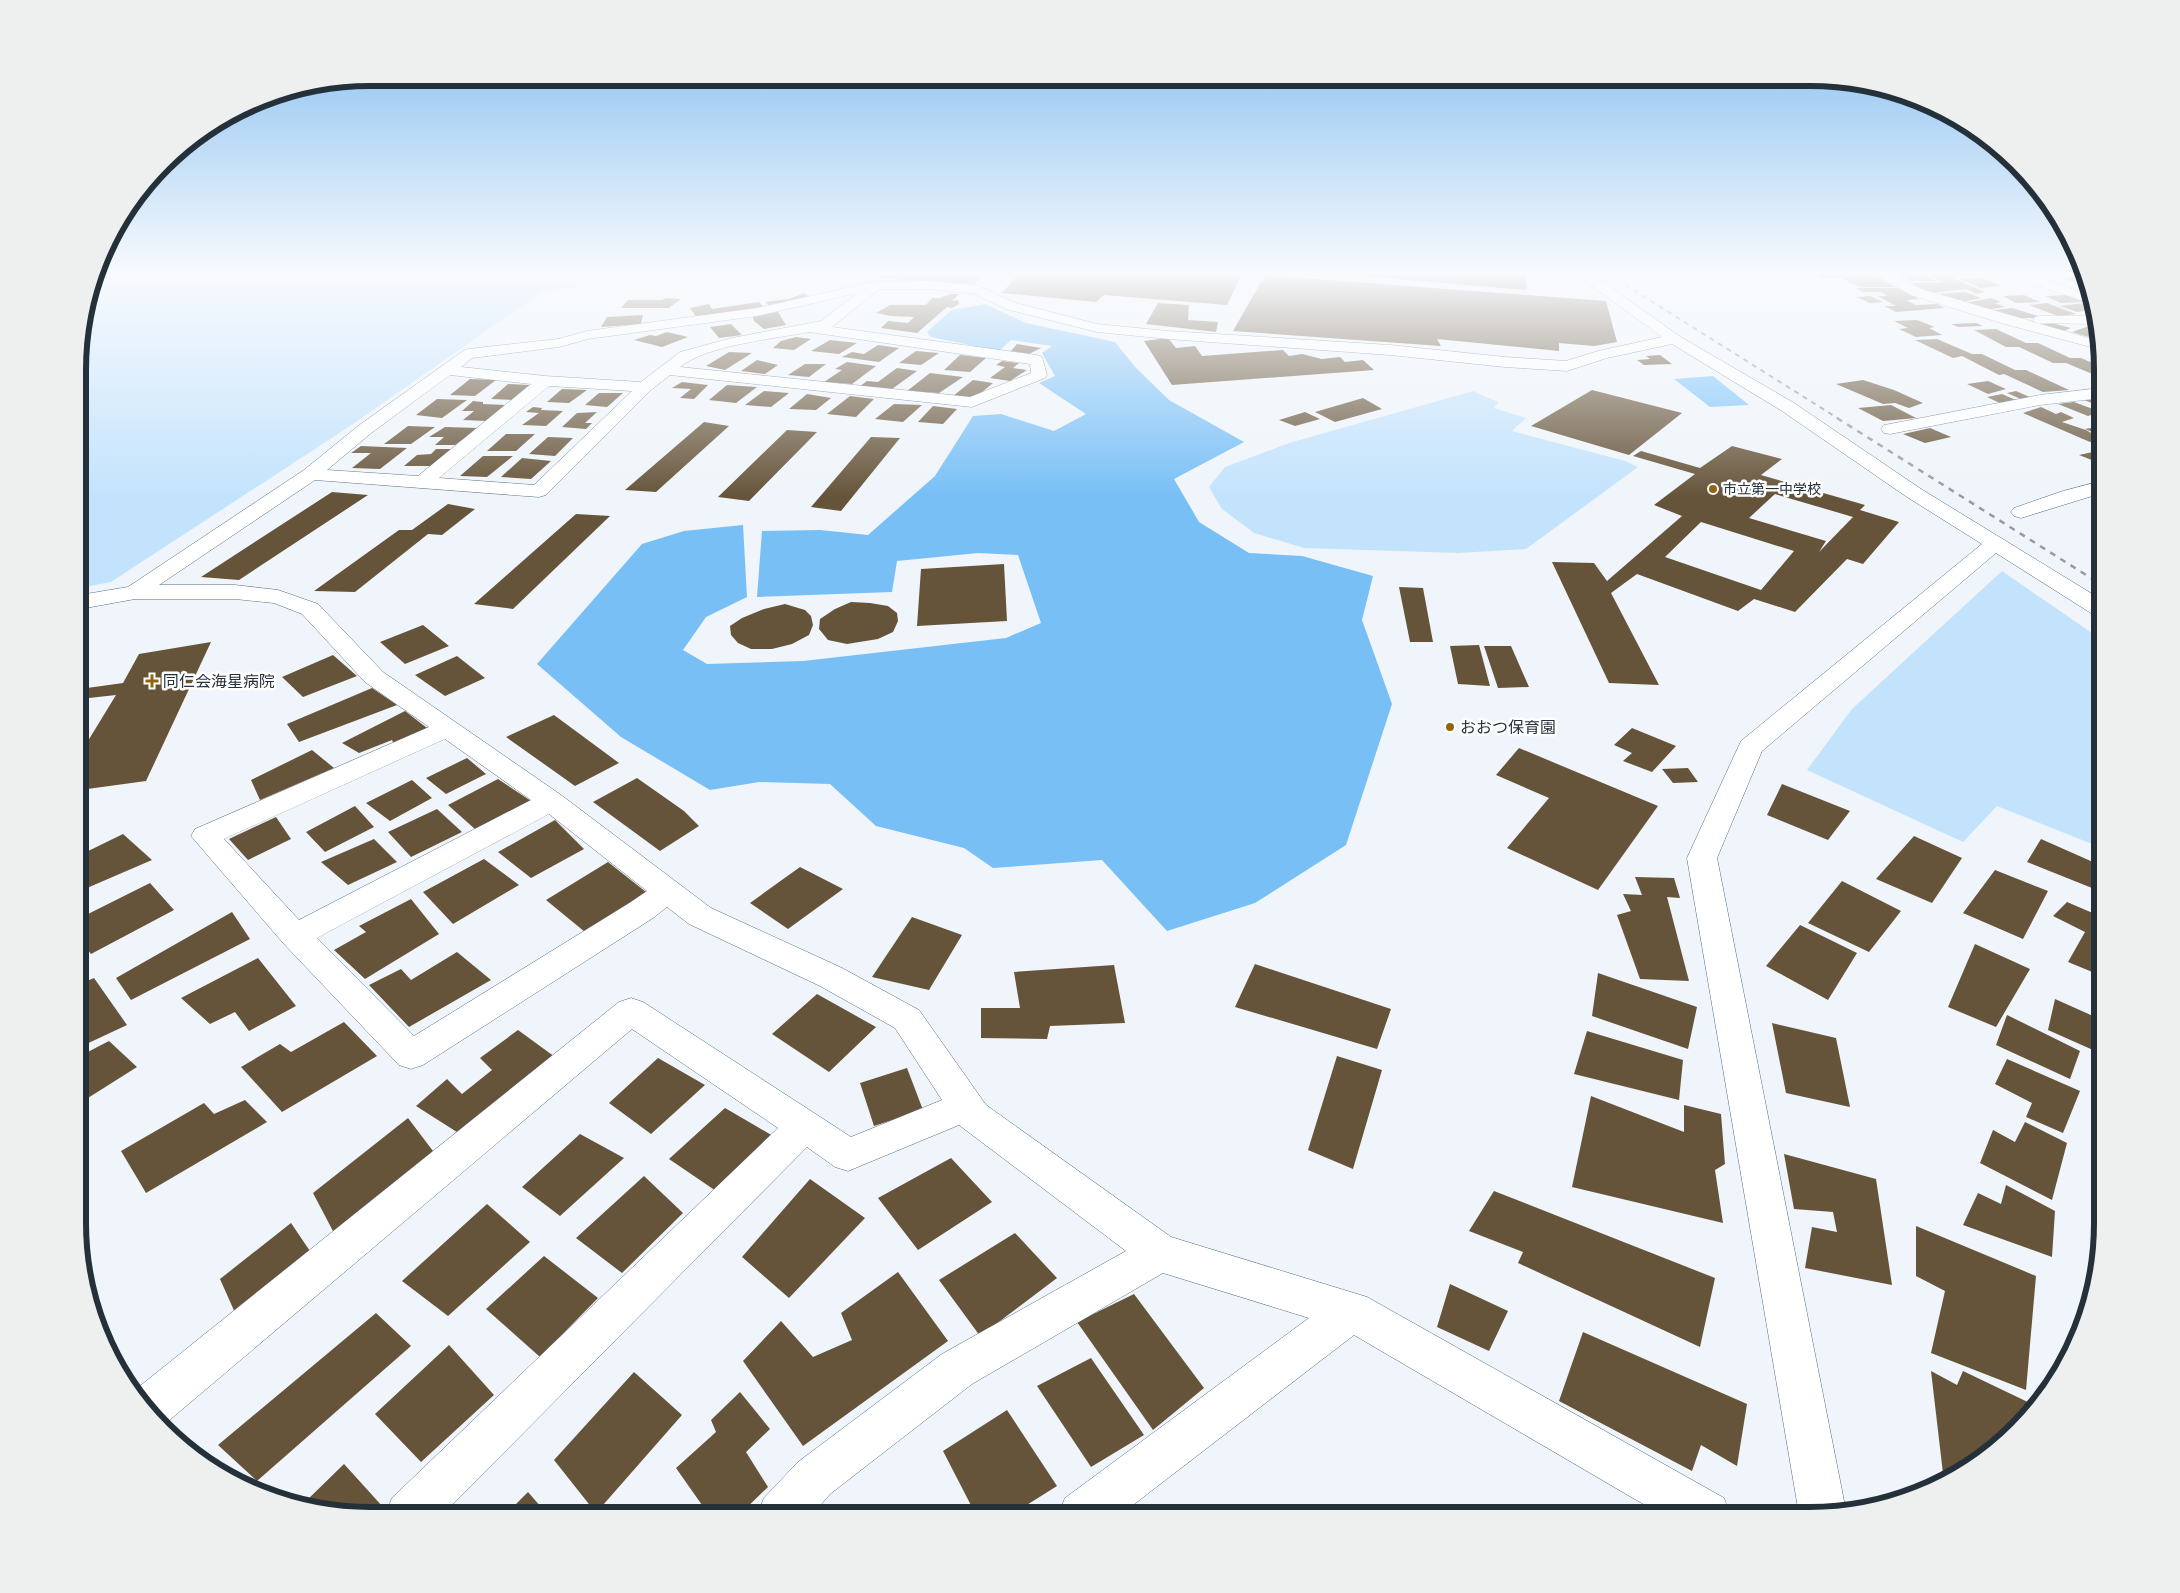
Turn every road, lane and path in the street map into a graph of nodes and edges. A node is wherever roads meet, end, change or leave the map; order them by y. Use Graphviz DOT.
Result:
graph roads {
  1 [pos="515,348"];
  2 [pos="709,348"];
  3 [pos="953,348"];
  4 [pos="1365,348"];
  5 [pos="1630,348"];
  6 [pos="1690,348"];
  7 [pos="448,370"];
  8 [pos="666,370"];
  9 [pos="545,381"];
  10 [pos="645,387"];
  11 [pos="2094,393"];
  12 [pos="1890,429"];
  13 [pos="310,474"];
  14 [pos="423,482"];
  15 [pos="2094,489"];
  16 [pos="2021,512"];
  17 [pos="1994,544"];
  18 [pos="135,592"];
  19 [pos="86,601"];
  20 [pos="2094,605"];
  21 [pos="448,728"];
  22 [pos="551,801"];
  23 [pos="667,891"];
  24 [pos="295,936"];
  25 [pos="966,1106"];
  26 [pos="804,1126"];
  27 [pos="1160,1253"];
  28 [pos="1352,1311"];
  29 [pos="153,1405"];
  30 [pos="1822,1506"];
  31 [pos="417,1507"];
  32 [pos="788,1507"];
  33 [pos="1098,1507"];
  34 [pos="1691,1507"];
  1 -- 7 [label="street"];
  2 -- 8 [label="street"];
  3 -- 8 [label="street"];
  4 -- 5 [label="street"];
  6 -- 17 [label="street"];
  7 -- 9 [label="street"];
  7 -- 13 [label="street"];
  8 -- 10 [label="street"];
  9 -- 10 [label="street"];
  9 -- 14 [label="street"];
  10 -- 14 [label="street"];
  11 -- 12 [label="street"];
  13 -- 14 [label="street"];
  13 -- 18 [label="street"];
  15 -- 16 [label="street"];
  17 -- 20 [label="street"];
  17 -- 30 [label="street"];
  18 -- 19 [label="street"];
  18 -- 21 [label="street"];
  21 -- 22 [label="street"];
  21 -- 24 [label="street"];
  22 -- 23 [label="street"];
  22 -- 24 [label="street"];
  23 -- 24 [label="street"];
  23 -- 25 [label="street"];
  25 -- 26 [label="street"];
  25 -- 27 [label="street"];
  26 -- 29 [label="street"];
  26 -- 31 [label="street"];
  27 -- 28 [label="street"];
  27 -- 32 [label="street"];
  28 -- 33 [label="street"];
  28 -- 34 [label="street"];
}
